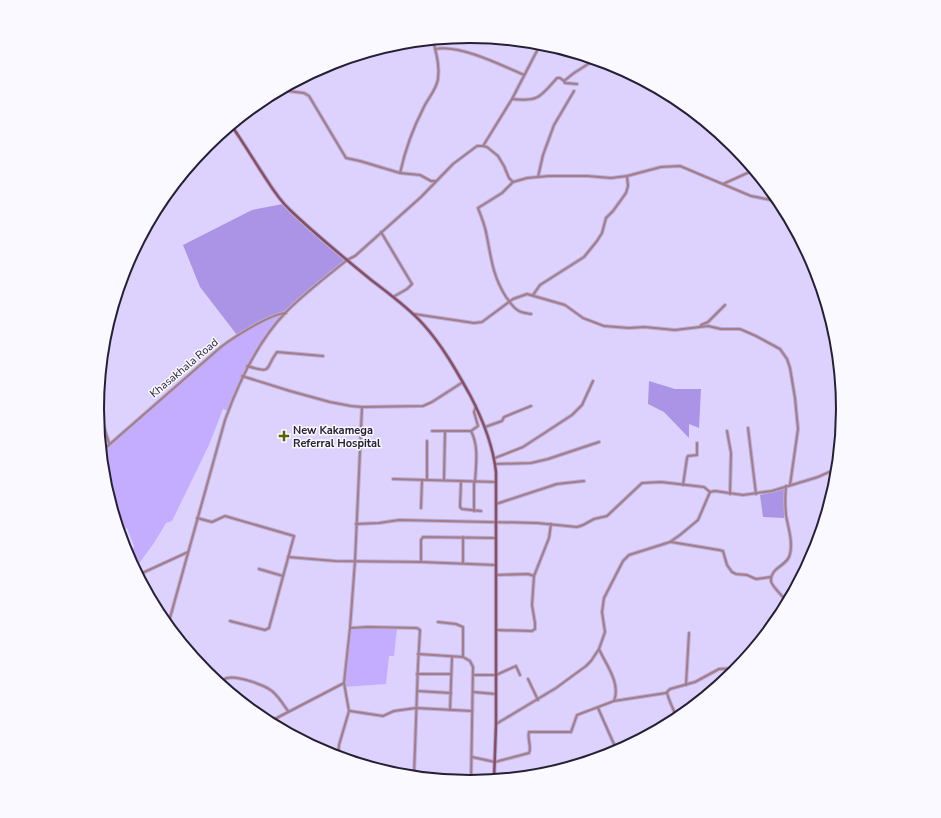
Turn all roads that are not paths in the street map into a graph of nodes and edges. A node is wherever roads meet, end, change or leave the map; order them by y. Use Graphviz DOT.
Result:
graph roads {
  1 [pos="434,45"];
  2 [pos="435,49"];
  3 [pos="538,49"];
  4 [pos="590,63"];
  5 [pos="524,75"];
  6 [pos="564,81"];
  7 [pos="577,84"];
  8 [pos="289,91"];
  9 [pos="574,92"];
  10 [pos="512,99"];
  11 [pos="234,130"];
  12 [pos="483,146"];
  13 [pos="749,172"];
  14 [pos="400,173"];
  15 [pos="627,176"];
  16 [pos="538,177"];
  17 [pos="436,181"];
  18 [pos="513,182"];
  19 [pos="723,184"];
  20 [pos="771,200"];
  21 [pos="381,232"];
  22 [pos="347,260"];
  23 [pos="533,295"];
  24 [pos="394,297"];
  25 [pos="509,301"];
  26 [pos="725,305"];
  27 [pos="286,313"];
  28 [pos="414,314"];
  29 [pos="530,314"];
  30 [pos="700,326"];
  31 [pos="323,356"];
  32 [pos="247,366"];
  33 [pos="242,376"];
  34 [pos="593,381"];
  35 [pos="463,382"];
  36 [pos="476,406"];
  37 [pos="531,406"];
  38 [pos="362,407"];
  39 [pos="485,427"];
  40 [pos="748,428"];
  41 [pos="727,430"];
  42 [pos="432,431"];
  43 [pos="445,431"];
  44 [pos="471,431"];
  45 [pos="105,432"];
  46 [pos="106,436"];
  47 [pos="427,442"];
  48 [pos="599,442"];
  49 [pos="109,444"];
  50 [pos="697,444"];
  51 [pos="107,446"];
  52 [pos="495,458"];
  53 [pos="495,464"];
  54 [pos="830,472"];
  55 [pos="393,479"];
  56 [pos="422,480"];
  57 [pos="427,480"];
  58 [pos="444,480"];
  59 [pos="461,481"];
  60 [pos="584,481"];
  61 [pos="475,482"];
  62 [pos="496,482"];
  63 [pos="683,485"];
  64 [pos="790,485"];
  65 [pos="786,486"];
  66 [pos="710,492"];
  67 [pos="730,494"];
  68 [pos="756,494"];
  69 [pos="496,504"];
  70 [pos="421,508"];
  71 [pos="474,511"];
  72 [pos="481,511"];
  73 [pos="198,518"];
  74 [pos="496,523"];
  75 [pos="356,524"];
  76 [pos="551,524"];
  77 [pos="463,537"];
  78 [pos="496,538"];
  79 [pos="670,542"];
  80 [pos="188,552"];
  81 [pos="288,557"];
  82 [pos="355,561"];
  83 [pos="421,562"];
  84 [pos="463,563"];
  85 [pos="496,565"];
  86 [pos="258,569"];
  87 [pos="143,573"];
  88 [pos="496,575"];
  89 [pos="283,576"];
  90 [pos="534,576"];
  91 [pos="771,577"];
  92 [pos="784,597"];
  93 [pos="170,618"];
  94 [pos="230,622"];
  95 [pos="438,622"];
  96 [pos="350,628"];
  97 [pos="496,630"];
  98 [pos="689,633"];
  99 [pos="600,649"];
  100 [pos="418,654"];
  101 [pos="452,656"];
  102 [pos="463,657"];
  103 [pos="728,669"];
  104 [pos="417,674"];
  105 [pos="451,674"];
  106 [pos="496,674"];
  107 [pos="474,675"];
  108 [pos="520,675"];
  109 [pos="224,679"];
  110 [pos="528,679"];
  111 [pos="344,683"];
  112 [pos="686,685"];
  113 [pos="417,691"];
  114 [pos="473,692"];
  115 [pos="450,693"];
  116 [pos="667,693"];
  117 [pos="496,694"];
  118 [pos="538,700"];
  119 [pos="614,701"];
  120 [pos="416,708"];
  121 [pos="598,708"];
  122 [pos="450,710"];
  123 [pos="350,711"];
  124 [pos="472,711"];
  125 [pos="288,712"];
  126 [pos="675,713"];
  127 [pos="275,718"];
  128 [pos="496,724"];
  129 [pos="614,745"];
  130 [pos="337,750"];
  131 [pos="472,757"];
  132 [pos="495,762"];
  133 [pos="414,771"];
  134 [pos="494,774"];
  135 [pos="471,775"];
  1 -- 2 [label="street"];
  2 -- 5 [label="street"];
  2 -- 14 [label="street"];
  3 -- 5 [label="street"];
  4 -- 6 [label="street"];
  5 -- 10 [label="street"];
  6 -- 7 [label="street"];
  6 -- 10 [label="street"];
  8 -- 14 [label="street"];
  9 -- 16 [label="street"];
  10 -- 12 [label="street"];
  11 -- 22 [label="main road"];
  12 -- 17 [label="street"];
  12 -- 18 [label="street"];
  13 -- 19 [label="street"];
  14 -- 17 [label="street"];
  15 -- 16 [label="street"];
  15 -- 19 [label="street"];
  15 -- 23 [label="street"];
  16 -- 18 [label="street"];
  17 -- 21 [label="street"];
  18 -- 25 [label="street"];
  19 -- 20 [label="street"];
  21 -- 22 [label="street"];
  21 -- 24 [label="street"];
  22 -- 24 [label="main road"];
  22 -- 27 [label="street"];
  23 -- 25 [label="street"];
  23 -- 30 [label="street"];
  24 -- 28 [label="main road"];
  25 -- 28 [label="street"];
  25 -- 29 [label="street"];
  26 -- 30 [label="street"];
  27 -- 32 [label="street"];
  27 -- 49 [label="street, Khasakhala Road"];
  28 -- 35 [label="main road"];
  30 -- 64 [label="street"];
  31 -- 32 [label="street"];
  32 -- 33 [label="street"];
  33 -- 38 [label="street"];
  33 -- 73 [label="street"];
  34 -- 52 [label="street"];
  35 -- 36 [label="main road"];
  35 -- 38 [label="street"];
  36 -- 39 [label="main road"];
  36 -- 44 [label="street"];
  37 -- 39 [label="street"];
  38 -- 75 [label="street"];
  39 -- 52 [label="main road"];
  40 -- 68 [label="street"];
  41 -- 67 [label="street"];
  42 -- 43 [label="street"];
  43 -- 44 [label="street"];
  43 -- 58 [label="street"];
  44 -- 61 [label="street"];
  45 -- 46 [label="street"];
  46 -- 49 [label="street"];
  47 -- 57 [label="street"];
  48 -- 53 [label="street"];
  49 -- 51 [label="street, Khasakhala Road"];
  50 -- 63 [label="street"];
  52 -- 53 [label="main road"];
  53 -- 62 [label="main road"];
  54 -- 64 [label="street"];
  55 -- 56 [label="street"];
  56 -- 57 [label="street"];
  56 -- 70 [label="street"];
  57 -- 58 [label="street"];
  58 -- 59 [label="street"];
  59 -- 61 [label="street"];
  59 -- 71 [label="street"];
  60 -- 69 [label="street"];
  61 -- 62 [label="street"];
  61 -- 71 [label="street"];
  62 -- 69 [label="main road"];
  63 -- 66 [label="street"];
  63 -- 76 [label="street"];
  64 -- 65 [label="street"];
  65 -- 68 [label="street"];
  65 -- 91 [label="street"];
  66 -- 67 [label="street"];
  66 -- 79 [label="street"];
  67 -- 68 [label="street"];
  69 -- 74 [label="main road"];
  71 -- 72 [label="street"];
  73 -- 80 [label="street"];
  73 -- 81 [label="street"];
  74 -- 75 [label="street"];
  74 -- 76 [label="street"];
  74 -- 78 [label="main road"];
  75 -- 82 [label="street"];
  76 -- 90 [label="street"];
  77 -- 78 [label="street"];
  77 -- 83 [label="street"];
  77 -- 84 [label="street"];
  78 -- 85 [label="main road"];
  79 -- 91 [label="street"];
  79 -- 99 [label="street"];
  80 -- 87 [label="street"];
  80 -- 93 [label="street"];
  81 -- 82 [label="street"];
  81 -- 89 [label="street"];
  82 -- 83 [label="street"];
  82 -- 96 [label="street"];
  83 -- 84 [label="street"];
  84 -- 85 [label="street"];
  85 -- 88 [label="main road"];
  86 -- 89 [label="street"];
  88 -- 90 [label="street"];
  88 -- 97 [label="main road"];
  89 -- 94 [label="street"];
  90 -- 97 [label="street"];
  91 -- 92 [label="street"];
  95 -- 102 [label="street"];
  96 -- 100 [label="street"];
  96 -- 111 [label="street"];
  97 -- 106 [label="main road"];
  98 -- 112 [label="street"];
  99 -- 118 [label="street"];
  99 -- 119 [label="street"];
  100 -- 101 [label="street"];
  100 -- 104 [label="street"];
  101 -- 102 [label="street"];
  101 -- 105 [label="street"];
  102 -- 107 [label="street"];
  103 -- 112 [label="street"];
  104 -- 105 [label="street"];
  104 -- 113 [label="street"];
  105 -- 115 [label="street"];
  106 -- 107 [label="street"];
  106 -- 108 [label="street"];
  106 -- 117 [label="main road"];
  107 -- 114 [label="street"];
  109 -- 125 [label="street"];
  110 -- 118 [label="street"];
  111 -- 123 [label="street"];
  111 -- 125 [label="street"];
  112 -- 116 [label="street"];
  113 -- 115 [label="street"];
  113 -- 120 [label="street"];
  114 -- 117 [label="street"];
  114 -- 124 [label="street"];
  115 -- 122 [label="street"];
  116 -- 119 [label="street"];
  116 -- 126 [label="street"];
  117 -- 128 [label="main road"];
  118 -- 128 [label="street"];
  119 -- 121 [label="street"];
  120 -- 122 [label="street"];
  120 -- 123 [label="street"];
  120 -- 133 [label="street"];
  121 -- 129 [label="street"];
  121 -- 132 [label="street"];
  122 -- 124 [label="street"];
  123 -- 130 [label="street"];
  124 -- 131 [label="street"];
  125 -- 127 [label="street"];
  128 -- 132 [label="main road"];
  131 -- 132 [label="street"];
  131 -- 135 [label="street"];
  132 -- 134 [label="main road"];
}
